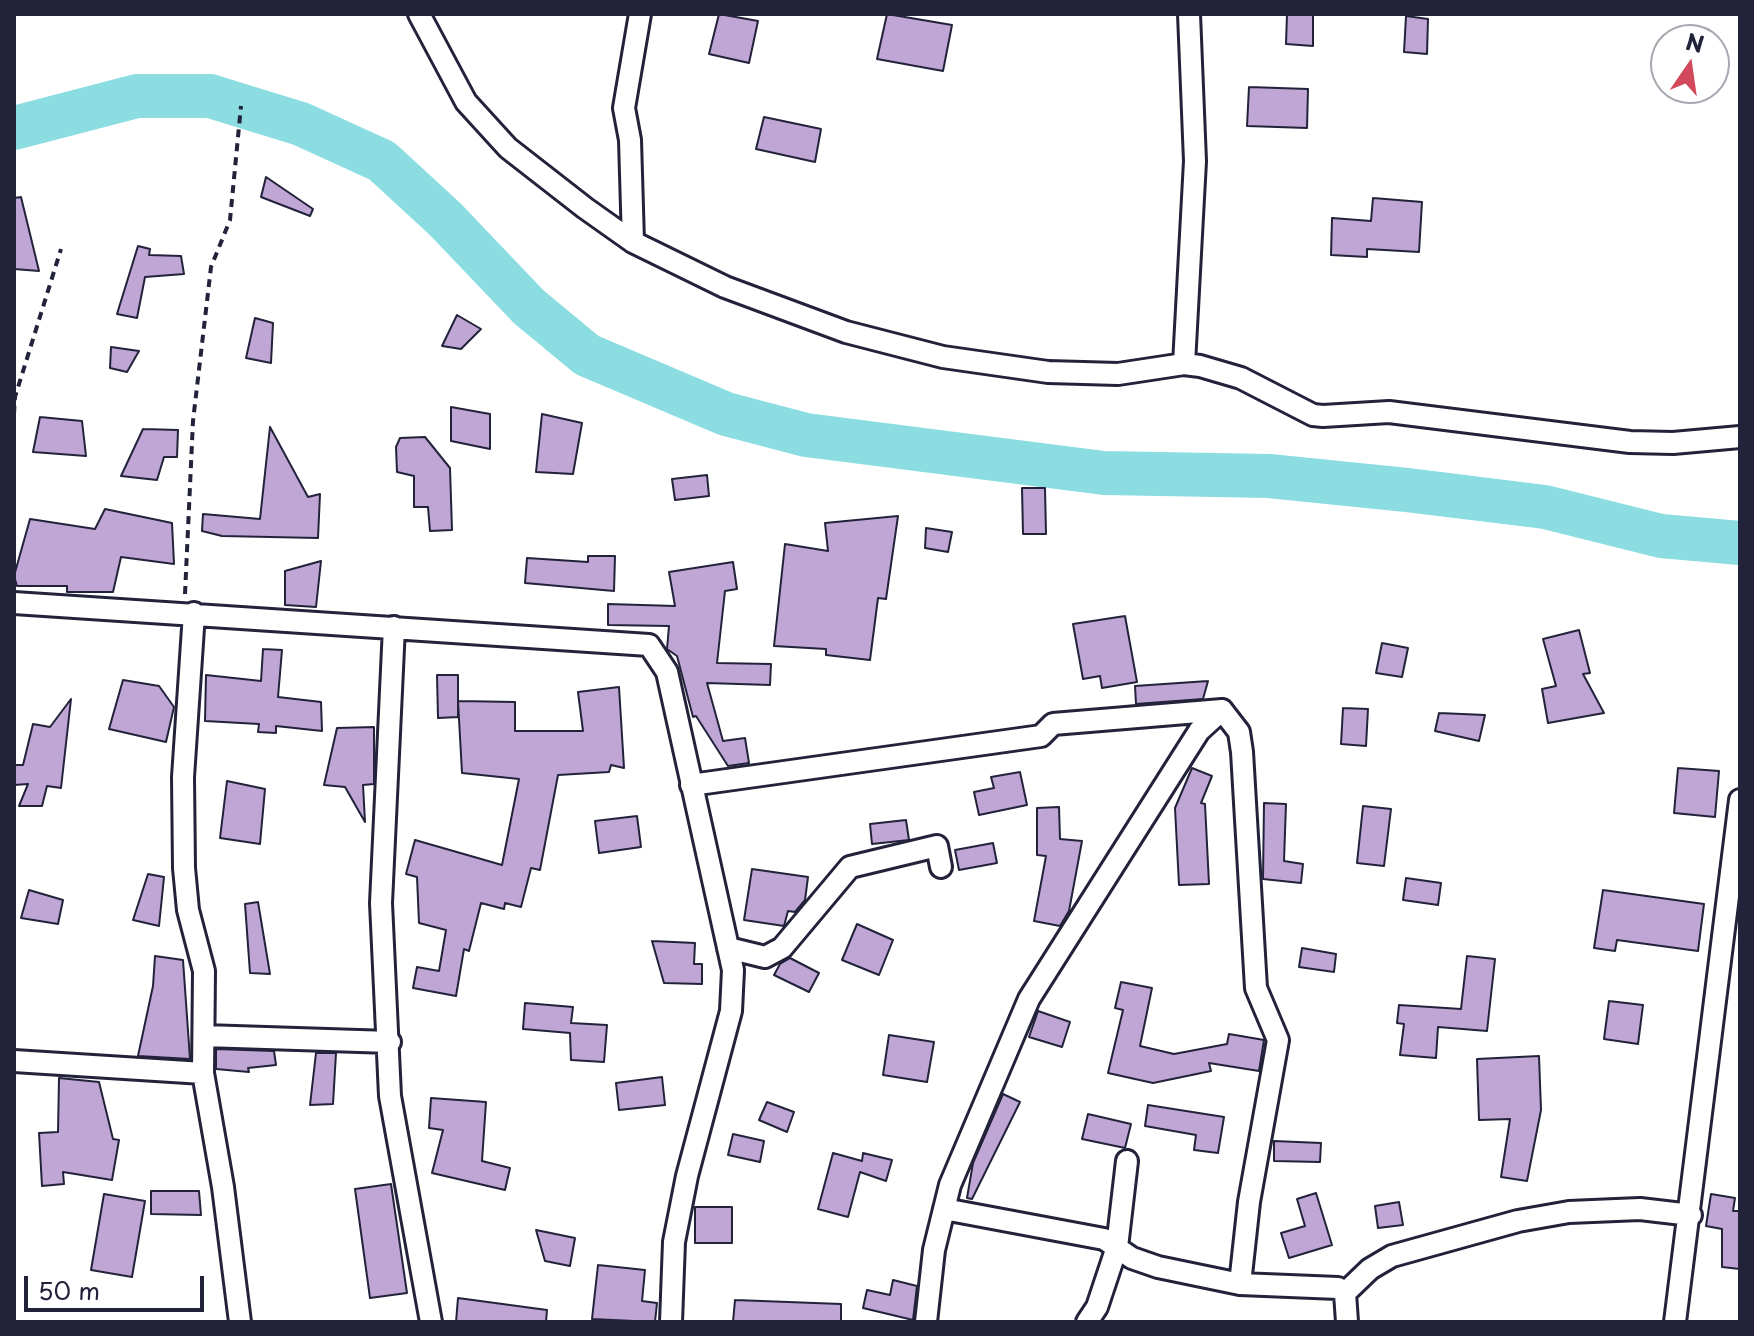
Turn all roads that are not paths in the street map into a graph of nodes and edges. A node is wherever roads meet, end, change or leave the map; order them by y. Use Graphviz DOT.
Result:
graph roads {
  1 [pos="419,14"];
  2 [pos="640,14"];
  3 [pos="1189,14"];
  4 [pos="633,242"];
  5 [pos="1184,364"];
  6 [pos="1740,437"];
  7 [pos="14,603"];
  8 [pos="189,613"];
  9 [pos="394,627"];
  10 [pos="1222,710"];
  11 [pos="691,785"];
  12 [pos="1740,800"];
  13 [pos="941,867"];
  14 [pos="1731,932"];
  15 [pos="728,948"];
  16 [pos="204,1036"];
  17 [pos="390,1042"];
  18 [pos="14,1061"];
  19 [pos="203,1073"];
  20 [pos="1127,1161"];
  21 [pos="944,1209"];
  22 [pos="1691,1215"];
  23 [pos="1117,1247"];
  24 [pos="1240,1284"];
  25 [pos="1345,1293"];
  26 [pos="240,1322"];
  27 [pos="431,1322"];
  28 [pos="671,1322"];
  29 [pos="926,1322"];
  30 [pos="1087,1322"];
  31 [pos="1347,1322"];
  32 [pos="1675,1322"];
  1 -- 4 [label="street"];
  2 -- 4 [label="street"];
  3 -- 5 [label="street"];
  4 -- 5 [label="street"];
  5 -- 6 [label="street"];
  7 -- 8 [label="street"];
  8 -- 9 [label="street"];
  8 -- 16 [label="street"];
  9 -- 11 [label="street"];
  9 -- 17 [label="street"];
  10 -- 11 [label="street"];
  10 -- 21 [label="street"];
  10 -- 24 [label="street"];
  11 -- 15 [label="street"];
  12 -- 14 [label="street"];
  13 -- 15 [label="street"];
  14 -- 22 [label="street"];
  15 -- 28 [label="street"];
  16 -- 17 [label="street"];
  16 -- 19 [label="street"];
  17 -- 27 [label="street"];
  18 -- 19 [label="street"];
  19 -- 26 [label="street"];
  20 -- 23 [label="street"];
  21 -- 23 [label="street"];
  21 -- 29 [label="street"];
  22 -- 25 [label="street"];
  22 -- 32 [label="street"];
  23 -- 24 [label="street"];
  23 -- 30 [label="street"];
  24 -- 25 [label="street"];
  25 -- 31 [label="street"];
}
